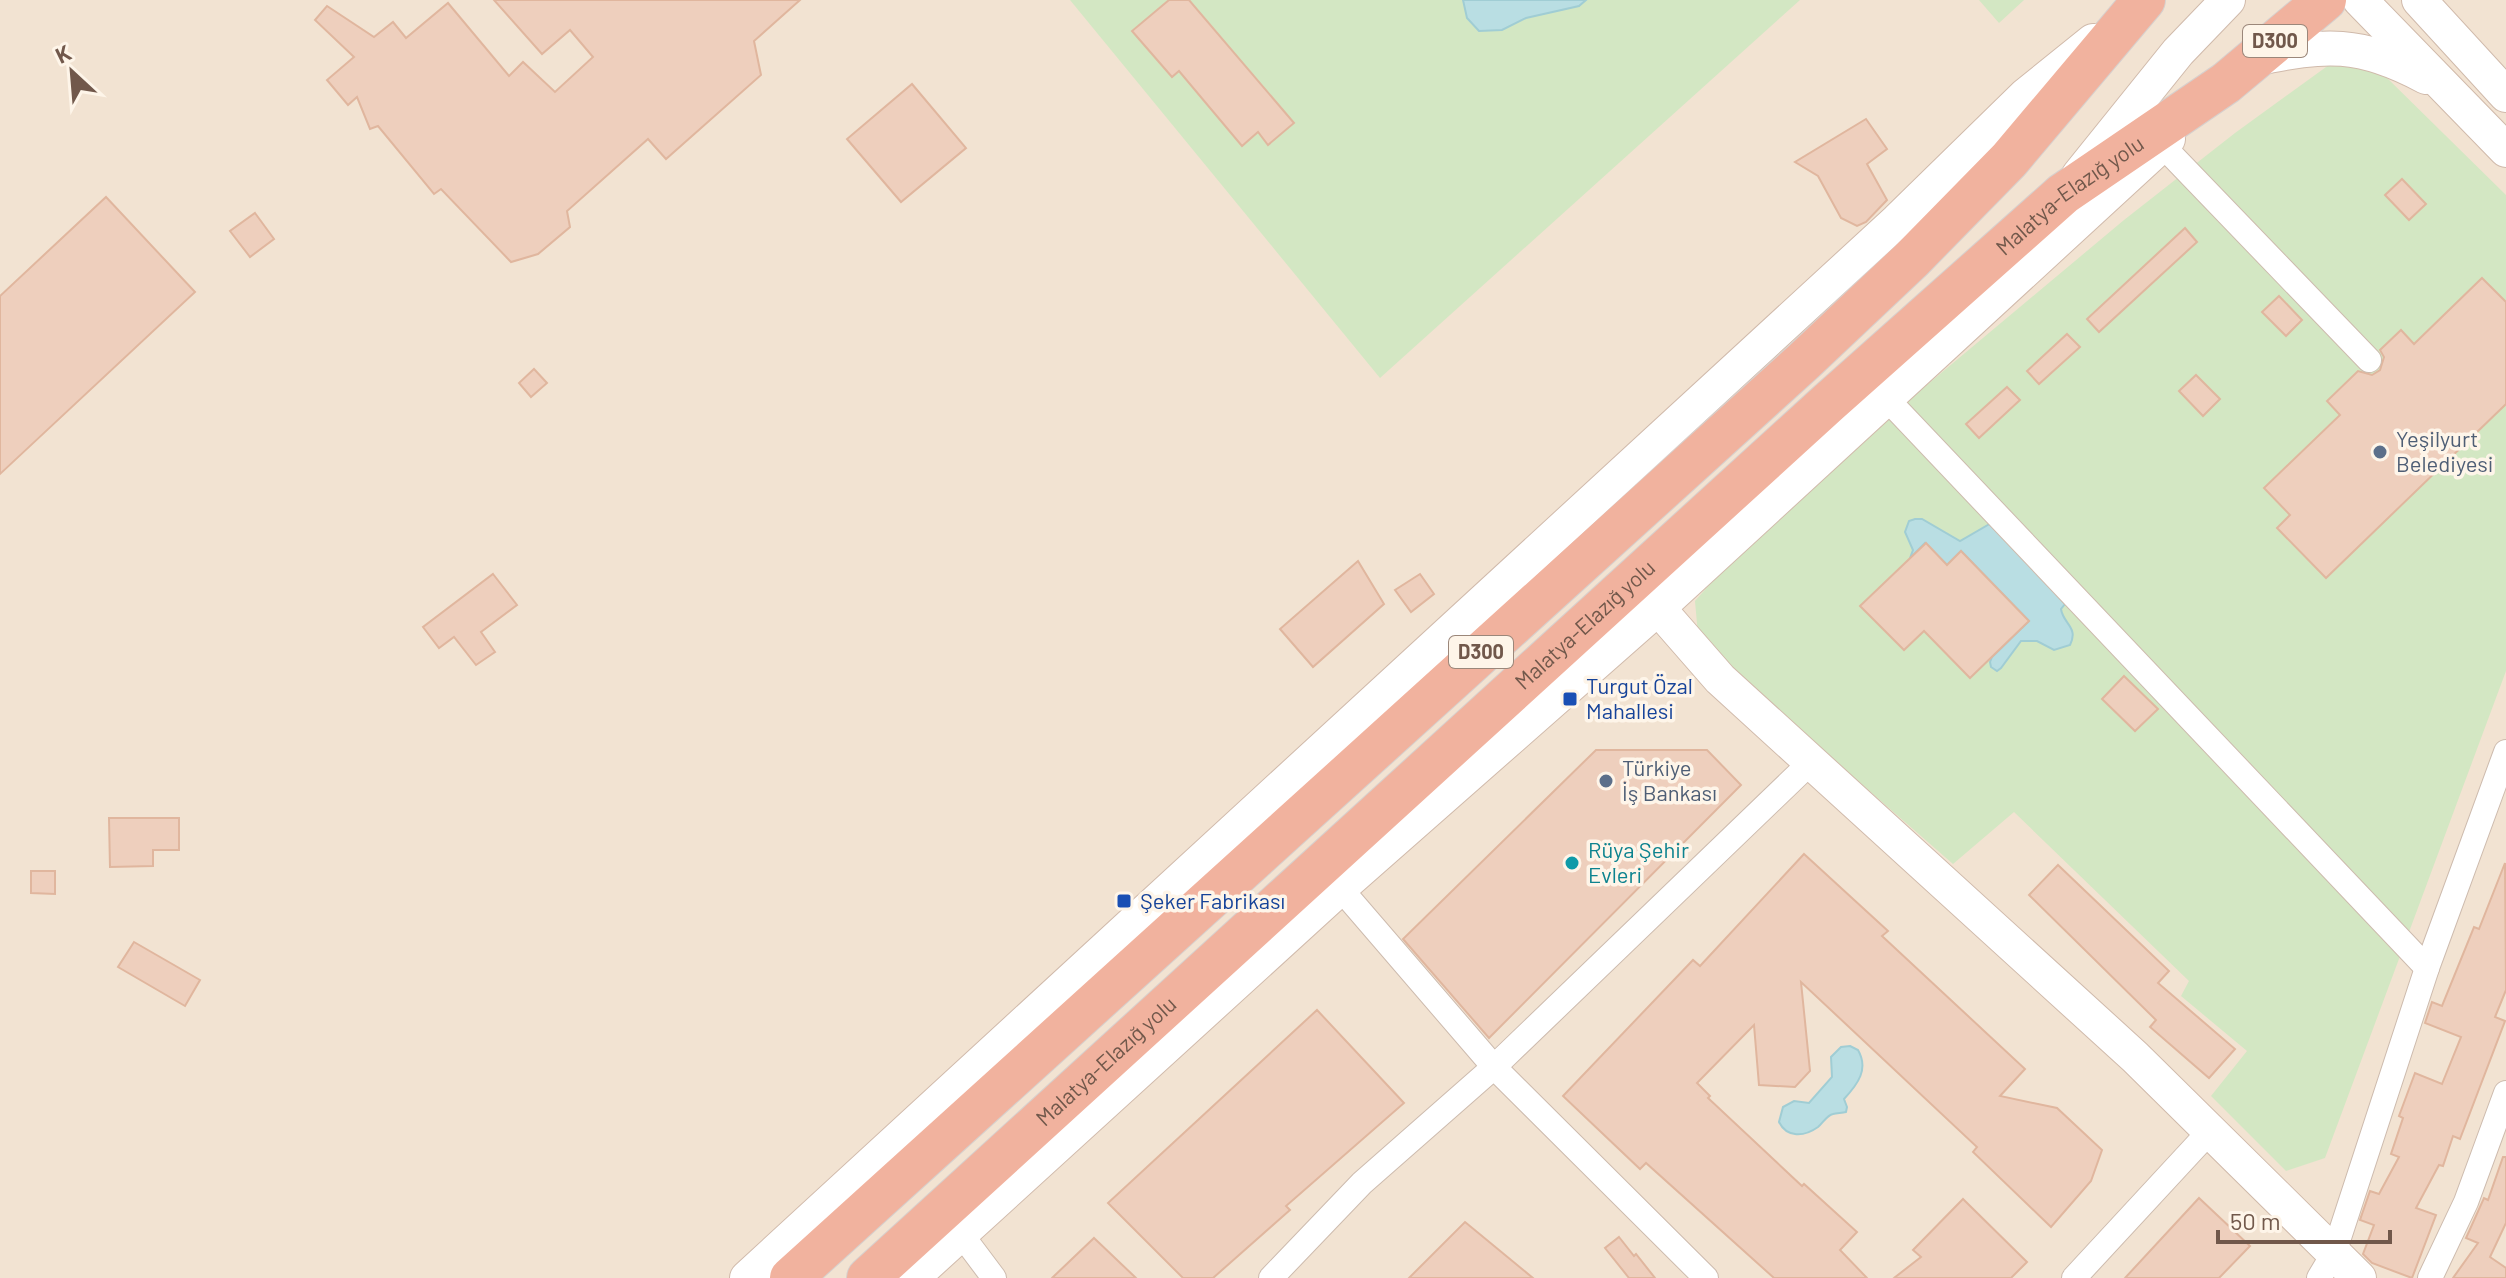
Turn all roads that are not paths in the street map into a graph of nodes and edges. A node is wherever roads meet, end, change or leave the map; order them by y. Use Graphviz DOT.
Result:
graph roads {
  1 [pos="2143,0"];
  2 [pos="2228,0"];
  3 [pos="2325,0"];
  4 [pos="2360,0"];
  5 [pos="2419,0"];
  6 [pos="2444,0"];
  7 [pos="2460,46"];
  8 [pos="2239,71"];
  9 [pos="2450,90"];
  10 [pos="2506,95"];
  11 [pos="2162,145"];
  12 [pos="2506,150"];
  13 [pos="2063,194"];
  14 [pos="2369,360"];
  15 [pos="1886,398"];
  16 [pos="1658,608"];
  17 [pos="2506,752"];
  18 [pos="1811,762"];
  19 [pos="1340,888"];
  20 [pos="2427,968"];
  21 [pos="1494,1067"];
  22 [pos="2506,1093"];
  23 [pos="2210,1131"];
  24 [pos="961,1234"];
  25 [pos="2326,1266"];
  26 [pos="747,1278"];
  27 [pos="791,1278"];
  28 [pos="868,1278"];
  29 [pos="912,1278"];
  30 [pos="994,1278"];
  31 [pos="1271,1278"];
  32 [pos="1706,1278"];
  33 [pos="2074,1278"];
  34 [pos="2359,1278"];
  35 [pos="2430,1278"];
  1 -- 26 [label="street"];
  1 -- 27 [label="highway, D300"];
  2 -- 13 [label="street"];
  3 -- 8 [label="highway, Malatya-Elazığ yolu / D300"];
  4 -- 9 [label="street"];
  5 -- 7 [label="street"];
  6 -- 7 [label="street"];
  7 -- 10 [label="street"];
  8 -- 9 [label="street"];
  8 -- 11 [label="street"];
  8 -- 13 [label="highway, Malatya-Elazığ yolu / D300"];
  9 -- 12 [label="street"];
  11 -- 14 [label="street"];
  11 -- 15 [label="street"];
  13 -- 28 [label="highway, Malatya-Elazığ yolu / D300"];
  15 -- 16 [label="street"];
  15 -- 20 [label="street"];
  16 -- 18 [label="street"];
  16 -- 19 [label="street"];
  17 -- 20 [label="street"];
  18 -- 21 [label="street"];
  18 -- 23 [label="street"];
  19 -- 21 [label="street"];
  19 -- 24 [label="street"];
  20 -- 25 [label="street"];
  21 -- 31 [label="street"];
  21 -- 32 [label="street"];
  22 -- 35 [label="street"];
  23 -- 25 [label="street"];
  23 -- 33 [label="street"];
  24 -- 29 [label="street"];
  24 -- 30 [label="street"];
  25 -- 34 [label="street"];
}
